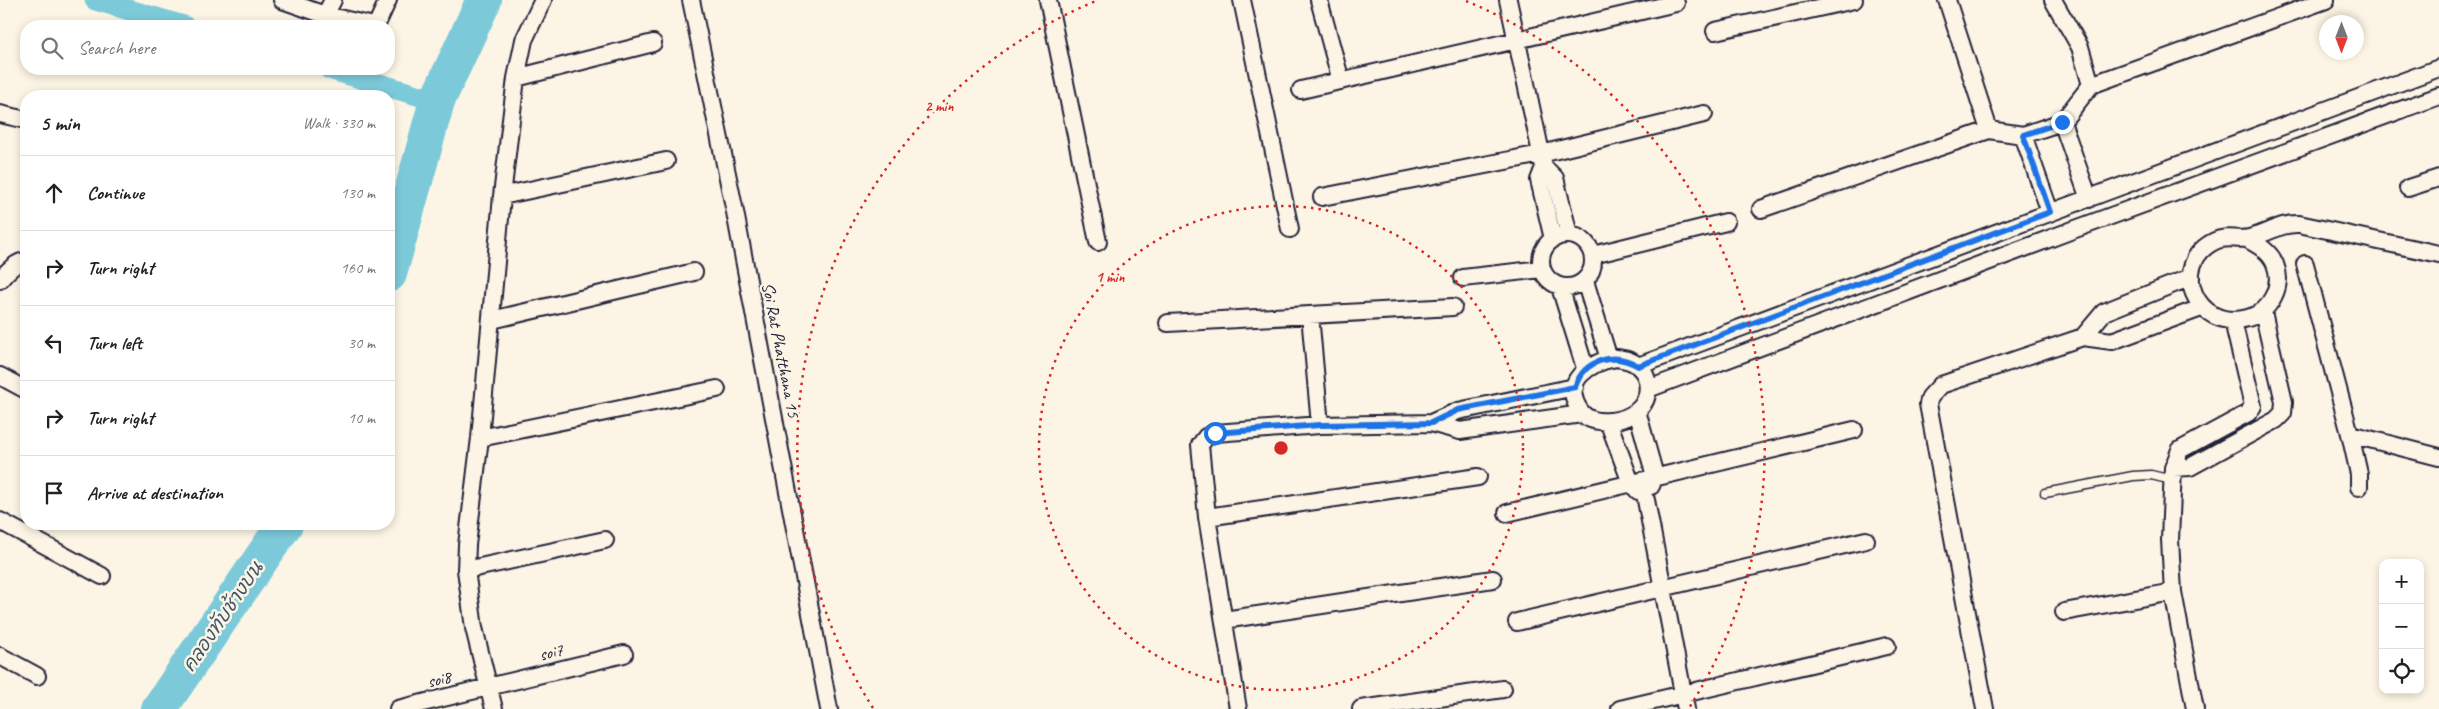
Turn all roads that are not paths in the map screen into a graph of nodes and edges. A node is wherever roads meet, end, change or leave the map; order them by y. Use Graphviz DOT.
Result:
graph roads {
  1 [pos="282,0"];
  2 [pos="333,0"];
  3 [pos="388,0"];
  4 [pos="543,0"];
  5 [pos="691,0"];
  6 [pos="1048,0"];
  7 [pos="1242,0"];
  8 [pos="1319,0"];
  9 [pos="1508,0"];
  10 [pos="1854,0"];
  11 [pos="1946,0"];
  12 [pos="2053,0"];
  13 [pos="2326,0"];
  14 [pos="1676,3"];
  15 [pos="325,15"];
  16 [pos="348,20"];
  17 [pos="378,20"];
  18 [pos="1715,31"];
  19 [pos="1516,40"];
  20 [pos="653,43"];
  21 [pos="2439,68"];
  22 [pos="516,78"];
  23 [pos="1341,81"];
  24 [pos="2091,85"];
  25 [pos="1301,90"];
  26 [pos="2439,96"];
  27 [pos="0,114"];
  28 [pos="1704,114"];
  29 [pos="20,119"];
  30 [pos="2062,122"];
  31 [pos="1989,130"];
  32 [pos="2023,135"];
  33 [pos="666,161"];
  34 [pos="1543,161"];
  35 [pos="2439,178"];
  36 [pos="2408,188"];
  37 [pos="502,196"];
  38 [pos="1322,197"];
  39 [pos="2089,199"];
  40 [pos="1761,209"];
  41 [pos="2056,210"];
  42 [pos="1726,222"];
  43 [pos="1290,229"];
  44 [pos="2070,231"];
  45 [pos="1561,237"];
  46 [pos="2248,239"];
  47 [pos="1098,242"];
  48 [pos="2439,254"];
  49 [pos="1593,255"];
  50 [pos="20,262"];
  51 [pos="2305,264"];
  52 [pos="1542,269"];
  53 [pos="694,272"];
  54 [pos="2191,277"];
  55 [pos="1463,278"];
  56 [pos="0,280"];
  57 [pos="1585,281"];
  58 [pos="1560,287"];
  59 [pos="1453,307"];
  60 [pos="2201,308"];
  61 [pos="2263,312"];
  62 [pos="1310,315"];
  63 [pos="492,320"];
  64 [pos="2233,322"];
  65 [pos="1168,323"];
  66 [pos="2084,336"];
  67 [pos="1609,359"];
  68 [pos="1638,366"];
  69 [pos="1585,368"];
  70 [pos="0,376"];
  71 [pos="20,387"];
  72 [pos="1575,387"];
  73 [pos="717,389"];
  74 [pos="1648,389"];
  75 [pos="1637,411"];
  76 [pos="1582,414"];
  77 [pos="1608,421"];
  78 [pos="1431,423"];
  79 [pos="1320,425"];
  80 [pos="1854,430"];
  81 [pos="2350,434"];
  82 [pos="480,438"];
  83 [pos="2439,457"];
  84 [pos="2172,474"];
  85 [pos="1655,476"];
  86 [pos="1478,477"];
  87 [pos="1631,484"];
  88 [pos="2359,487"];
  89 [pos="2044,493"];
  90 [pos="1646,500"];
  91 [pos="1507,513"];
  92 [pos="1208,517"];
  93 [pos="0,521"];
  94 [pos="605,540"];
  95 [pos="1866,540"];
  96 [pos="466,570"];
  97 [pos="102,576"];
  98 [pos="1493,579"];
  99 [pos="1663,588"];
  100 [pos="2172,592"];
  101 [pos="2064,612"];
  102 [pos="1224,620"];
  103 [pos="1517,622"];
  104 [pos="1887,646"];
  105 [pos="624,654"];
  106 [pos="0,656"];
  107 [pos="37,676"];
  108 [pos="489,688"];
  109 [pos="1503,689"];
  110 [pos="1685,701"];
  111 [pos="398,709"];
  112 [pos="494,709"];
  113 [pos="830,709"];
  114 [pos="1238,709"];
  115 [pos="1361,709"];
  116 [pos="1620,709"];
  117 [pos="1984,709"];
  118 [pos="2195,709"];
  1 -- 15 [label="street"];
  2 -- 15 [label="street"];
  3 -- 17 [label="street"];
  4 -- 22 [label="street"];
  5 -- 113 [label="street, Soi Rat Phatthana 15"];
  6 -- 47 [label="street"];
  7 -- 43 [label="street"];
  8 -- 23 [label="street"];
  9 -- 19 [label="street"];
  10 -- 18 [label="street"];
  11 -- 31 [label="street"];
  12 -- 24 [label="street"];
  13 -- 24 [label="street"];
  14 -- 19 [label="street"];
  15 -- 16 [label="street"];
  19 -- 23 [label="street"];
  19 -- 34 [label="street"];
  20 -- 22 [label="street"];
  21 -- 39 [label="street"];
  22 -- 37 [label="street"];
  23 -- 25 [label="street"];
  24 -- 30 [label="street"];
  26 -- 44 [label="street"];
  27 -- 29 [label="street"];
  28 -- 34 [label="street"];
  30 -- 32 [label="street"];
  30 -- 39 [label="street"];
  31 -- 32 [label="street"];
  31 -- 40 [label="street"];
  32 -- 41 [label="street"];
  33 -- 37 [label="street"];
  34 -- 38 [label="street"];
  34 -- 45 [label="street"];
  35 -- 36 [label="street"];
  37 -- 63 [label="street"];
  39 -- 41 [label="street"];
  41 -- 44 [label="street"];
  41 -- 68 [label="street"];
  42 -- 49 [label="street"];
  44 -- 74 [label="street"];
  45 -- 49 [label="street"];
  45 -- 52 [label="street"];
  46 -- 48 [label="street"];
  46 -- 54 [label="street"];
  46 -- 61 [label="street"];
  49 -- 57 [label="street"];
  50 -- 56 [label="street"];
  51 -- 81 [label="street"];
  52 -- 55 [label="street"];
  52 -- 58 [label="street"];
  53 -- 63 [label="street"];
  54 -- 60 [label="street"];
  54 -- 66 [label="street"];
  57 -- 58 [label="street"];
  57 -- 67 [label="street"];
  58 -- 69 [label="street"];
  59 -- 62 [label="street"];
  60 -- 64 [label="street"];
  60 -- 66 [label="street"];
  61 -- 64 [label="street"];
  61 -- 84 [label="street"];
  62 -- 65 [label="street"];
  62 -- 79 [label="street"];
  63 -- 82 [label="street"];
  64 -- 84 [label="street"];
  66 -- 117 [label="street"];
  67 -- 68 [label="street"];
  67 -- 69 [label="street"];
  68 -- 74 [label="street"];
  69 -- 72 [label="street"];
  70 -- 71 [label="street"];
  72 -- 76 [label="street"];
  72 -- 78 [label="street"];
  73 -- 82 [label="street"];
  74 -- 75 [label="street"];
  75 -- 77 [label="street"];
  75 -- 85 [label="street"];
  76 -- 77 [label="street"];
  76 -- 78 [label="street"];
  77 -- 87 [label="street"];
  78 -- 79 [label="street"];
  79 -- 92 [label="street"];
  80 -- 85 [label="street"];
  81 -- 83 [label="street"];
  81 -- 88 [label="street"];
  82 -- 96 [label="street"];
  84 -- 89 [label="lane"];
  84 -- 100 [label="street"];
  85 -- 87 [label="street"];
  85 -- 90 [label="street"];
  86 -- 92 [label="street"];
  87 -- 90 [label="street"];
  87 -- 91 [label="street"];
  90 -- 99 [label="street"];
  92 -- 102 [label="street"];
  93 -- 97 [label="street"];
  94 -- 96 [label="street"];
  95 -- 99 [label="street"];
  96 -- 108 [label="street"];
  98 -- 102 [label="street"];
  99 -- 103 [label="street"];
  99 -- 110 [label="street"];
  100 -- 101 [label="street"];
  100 -- 118 [label="street"];
  102 -- 114 [label="street"];
  104 -- 110 [label="street"];
  105 -- 108 [label="street, soi7"];
  106 -- 107 [label="street"];
  108 -- 111 [label="street, soi8"];
  108 -- 112 [label="street"];
  109 -- 115 [label="street"];
  110 -- 116 [label="street"];
}
